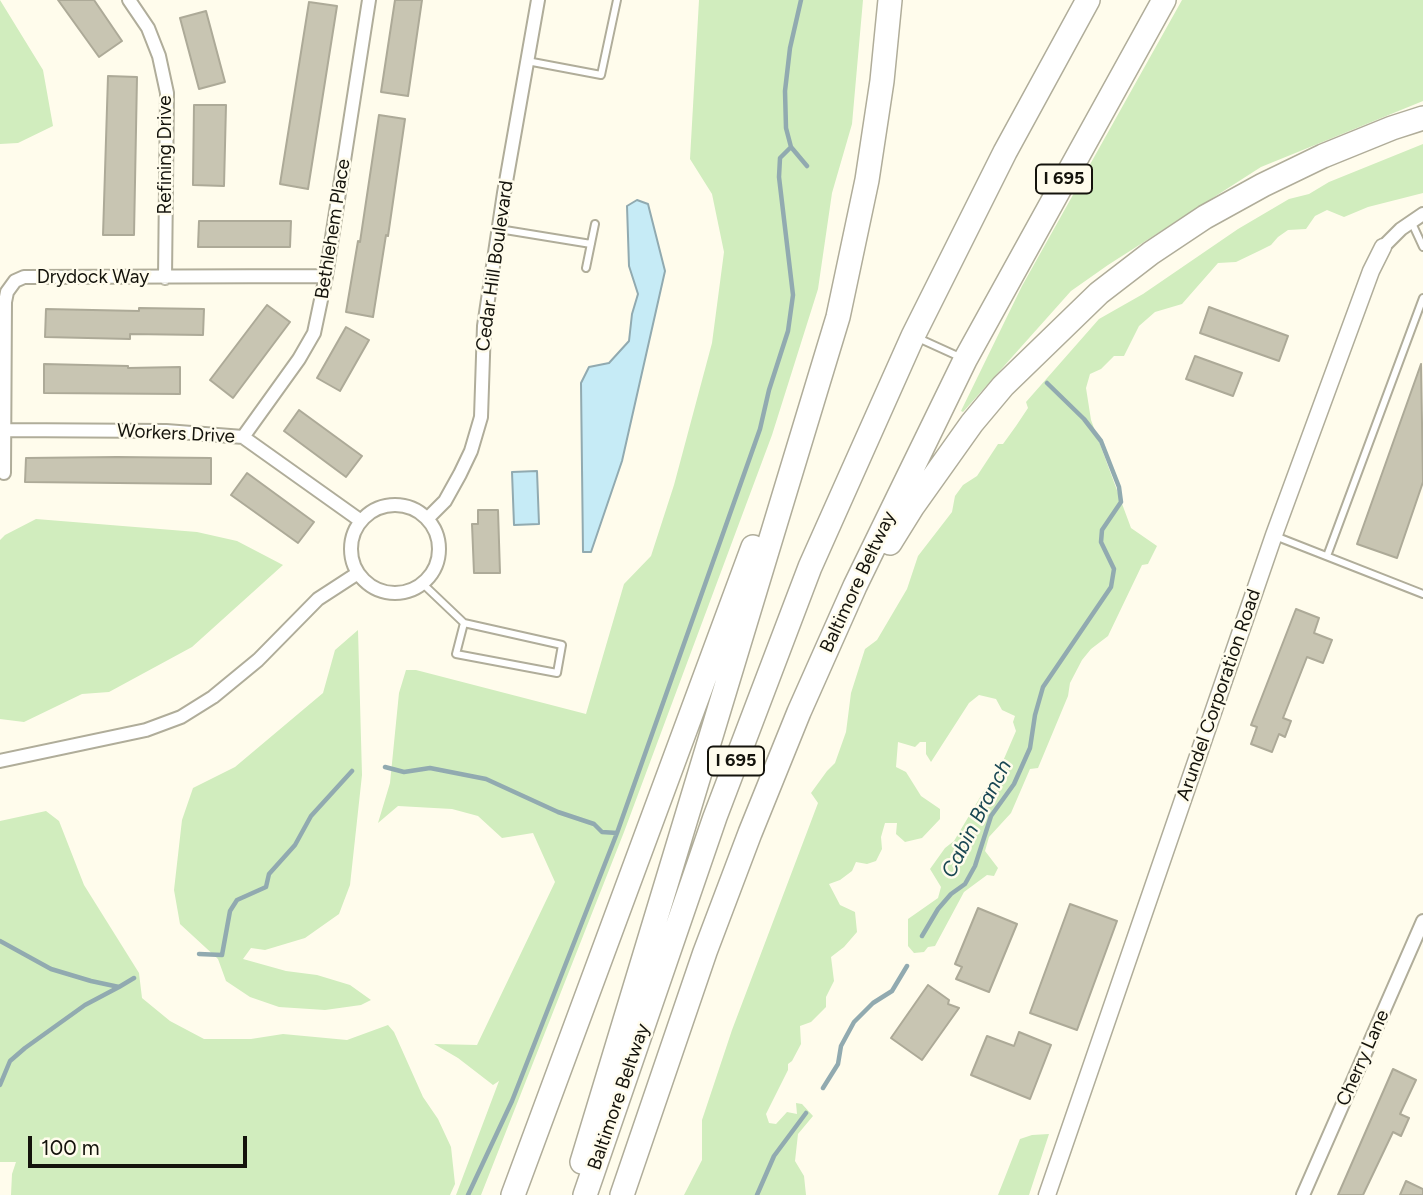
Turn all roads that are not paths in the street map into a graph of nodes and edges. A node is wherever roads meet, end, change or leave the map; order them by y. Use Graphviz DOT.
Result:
graph roads {
  1 [pos="129,0"];
  2 [pos="369,0"];
  3 [pos="538,0"];
  4 [pos="617,0"];
  5 [pos="890,0"];
  6 [pos="1088,0"];
  7 [pos="1164,0"];
  8 [pos="527,61"];
  9 [pos="1423,118"];
  10 [pos="1423,214"];
  11 [pos="1411,221"];
  12 [pos="595,224"];
  13 [pos="499,229"];
  14 [pos="591,244"];
  15 [pos="1383,247"];
  16 [pos="1423,247"];
  17 [pos="586,268"];
  18 [pos="326,276"];
  19 [pos="165,278"];
  20 [pos="1423,298"];
  21 [pos="838,317"];
  22 [pos="913,336"];
  23 [pos="965,360"];
  24 [pos="5,430"];
  25 [pos="243,437"];
  26 [pos="4,474"];
  27 [pos="427,519"];
  28 [pos="361,521"];
  29 [pos="1274,536"];
  30 [pos="1327,556"];
  31 [pos="358,573"];
  32 [pos="423,584"];
  33 [pos="1423,594"];
  34 [pos="464,623"];
  35 [pos="799,712"];
  36 [pos="0,761"];
  37 [pos="1423,921"];
  38 [pos="513,1195"];
  39 [pos="573,1195"];
  40 [pos="585,1195"];
  41 [pos="622,1195"];
  42 [pos="1047,1195"];
  43 [pos="1303,1195"];
  1 -- 19 [label="street, Refining Drive"];
  2 -- 18 [label="street, Bethlehem Place"];
  3 -- 8 [label="street, Cedar Hill Boulevard"];
  4 -- 8 [label="lane"];
  5 -- 21 [label="highway"];
  6 -- 22 [label="highway, Baltimore Beltway / I 695"];
  7 -- 23 [label="highway, Baltimore Beltway / I 695"];
  8 -- 13 [label="street, Cedar Hill Boulevard"];
  9 -- 35 [label="highway"];
  10 -- 11 [label="street, Arundel Corporation Road"];
  11 -- 15 [label="street, Arundel Corporation Road"];
  11 -- 16 [label="lane"];
  12 -- 14 [label="lane"];
  13 -- 14 [label="lane"];
  13 -- 27 [label="street, Cedar Hill Boulevard"];
  14 -- 17 [label="lane"];
  15 -- 29 [label="street, Arundel Corporation Road"];
  18 -- 19 [label="street, Drydock Way"];
  18 -- 25 [label="street, Bethlehem Place"];
  19 -- 24 [label="street, Drydock Way"];
  20 -- 30 [label="lane"];
  21 -- 38 [label="highway"];
  21 -- 39 [label="highway"];
  22 -- 23 [label="lane"];
  22 -- 40 [label="highway, Baltimore Beltway / I 695"];
  23 -- 35 [label="highway, Baltimore Beltway / I 695"];
  24 -- 25 [label="street, Workers Drive"];
  24 -- 26 [label="street, Drydock Way"];
  25 -- 28 [label="street, Workers Drive"];
  27 -- 28 [label="street"];
  27 -- 32 [label="street"];
  28 -- 31 [label="street"];
  29 -- 30 [label="lane"];
  29 -- 42 [label="street, Arundel Corporation Road"];
  30 -- 33 [label="lane"];
  31 -- 32 [label="street"];
  31 -- 36 [label="street"];
  32 -- 34 [label="lane"];
  34 -- 34 [label="lane"];
  35 -- 41 [label="highway, Baltimore Beltway / I 695"];
  37 -- 43 [label="street, Cherry Lane"];
}
